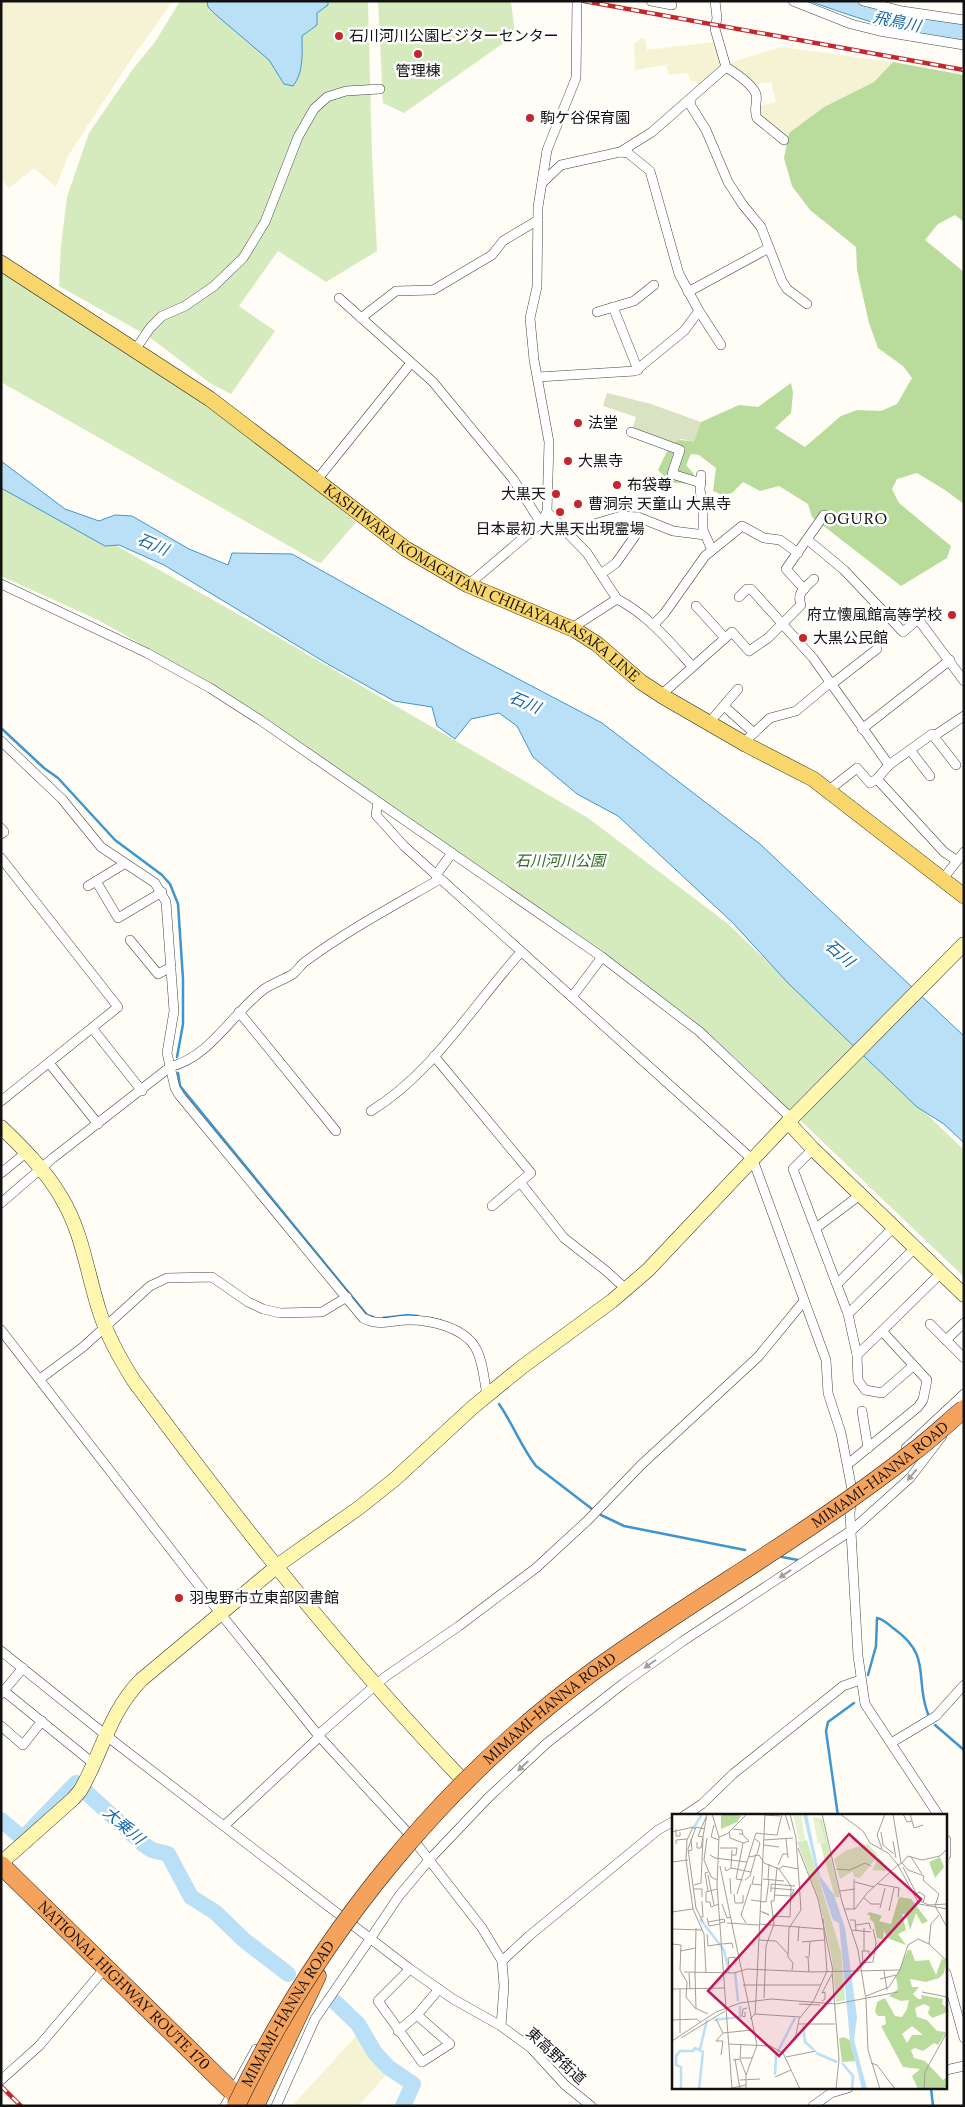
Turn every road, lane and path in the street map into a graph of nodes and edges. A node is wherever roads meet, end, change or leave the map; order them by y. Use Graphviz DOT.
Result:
graph roads {
  1 [pos="577,1"];
  2 [pos="651,1"];
  3 [pos="715,1"];
  4 [pos="793,1"];
  5 [pos="863,1"];
  6 [pos="672,5"];
  7 [pos="898,6"];
  8 [pos="964,20"];
  9 [pos="964,45"];
  10 [pos="726,67"];
  11 [pos="380,89"];
  12 [pos="690,100"];
  13 [pos="784,140"];
  14 [pos="620,152"];
  15 [pos="542,183"];
  16 [pos="538,220"];
  17 [pos="770,248"];
  18 [pos="1,263"];
  19 [pos="654,286"];
  20 [pos="688,292"];
  21 [pos="338,298"];
  22 [pos="807,304"];
  23 [pos="614,307"];
  24 [pos="699,311"];
  25 [pos="597,312"];
  26 [pos="360,318"];
  27 [pos="721,345"];
  28 [pos="135,350"];
  29 [pos="411,363"];
  30 [pos="638,370"];
  31 [pos="538,376"];
  32 [pos="631,432"];
  33 [pos="316,481"];
  34 [pos="547,512"];
  35 [pos="824,516"];
  36 [pos="541,523"];
  37 [pos="591,525"];
  38 [pos="704,535"];
  39 [pos="635,536"];
  40 [pos="808,540"];
  41 [pos="712,550"];
  42 [pos="798,553"];
  43 [pos="601,574"];
  44 [pos="814,579"];
  45 [pos="1,584"];
  46 [pos="468,585"];
  47 [pos="804,588"];
  48 [pos="739,597"];
  49 [pos="617,599"];
  50 [pos="696,606"];
  51 [pos="654,624"];
  52 [pos="783,624"];
  53 [pos="575,630"];
  54 [pos="725,638"];
  55 [pos="877,650"];
  56 [pos="950,660"];
  57 [pos="692,666"];
  58 [pos="964,681"];
  59 [pos="832,683"];
  60 [pos="738,689"];
  61 [pos="661,695"];
  62 [pos="724,706"];
  63 [pos="964,716"];
  64 [pos="709,724"];
  65 [pos="862,729"];
  66 [pos="934,736"];
  67 [pos="748,738"];
  68 [pos="1,741"];
  69 [pos="910,750"];
  70 [pos="889,765"];
  71 [pos="956,765"];
  72 [pos="930,776"];
  73 [pos="877,779"];
  74 [pos="829,790"];
  75 [pos="378,802"];
  76 [pos="1,828"];
  77 [pos="1,834"];
  78 [pos="964,852"];
  79 [pos="452,853"];
  80 [pos="1,858"];
  81 [pos="956,860"];
  82 [pos="124,864"];
  83 [pos="438,877"];
  84 [pos="942,880"];
  85 [pos="162,892"];
  86 [pos="964,896"];
  87 [pos="130,940"];
  88 [pos="964,944"];
  89 [pos="521,952"];
  90 [pos="602,957"];
  91 [pos="171,967"];
  92 [pos="572,997"];
  93 [pos="240,1012"];
  94 [pos="92,1028"];
  95 [pos="434,1056"];
  96 [pos="49,1063"];
  97 [pos="170,1067"];
  98 [pos="142,1091"];
  99 [pos="1,1101"];
  100 [pos="371,1111"];
  101 [pos="793,1118"];
  102 [pos="98,1124"];
  103 [pos="1,1127"];
  104 [pos="336,1131"];
  105 [pos="813,1149"];
  106 [pos="26,1152"];
  107 [pos="753,1160"];
  108 [pos="40,1169"];
  109 [pos="1,1173"];
  110 [pos="520,1182"];
  111 [pos="860,1195"];
  112 [pos="3,1198"];
  113 [pos="492,1206"];
  114 [pos="894,1227"];
  115 [pos="816,1228"];
  116 [pos="916,1247"];
  117 [pos="942,1272"];
  118 [pos="837,1284"];
  119 [pos="626,1289"];
  120 [pos="964,1295"];
  121 [pos="347,1297"];
  122 [pos="804,1301"];
  123 [pos="848,1314"];
  124 [pos="964,1323"];
  125 [pos="930,1324"];
  126 [pos="105,1327"];
  127 [pos="1,1330"];
  128 [pos="882,1331"];
  129 [pos="946,1340"];
  130 [pos="857,1355"];
  131 [pos="964,1358"];
  132 [pos="913,1366"];
  133 [pos="40,1379"];
  134 [pos="964,1394"];
  135 [pos="487,1396"];
  136 [pos="964,1409"];
  137 [pos="862,1411"];
  138 [pos="964,1416"];
  139 [pos="868,1448"];
  140 [pos="848,1464"];
  141 [pos="852,1490"];
  142 [pos="852,1530"];
  143 [pos="278,1566"];
  144 [pos="220,1613"];
  145 [pos="1,1651"];
  146 [pos="23,1668"];
  147 [pos="860,1680"];
  148 [pos="964,1684"];
  149 [pos="374,1686"];
  150 [pos="3,1692"];
  151 [pos="42,1721"];
  152 [pos="1,1726"];
  153 [pos="106,1734"];
  154 [pos="318,1735"];
  155 [pos="891,1743"];
  156 [pos="94,1764"];
  157 [pos="461,1778"];
  158 [pos="687,1814"];
  159 [pos="938,1814"];
  160 [pos="672,1822"];
  161 [pos="225,1825"];
  162 [pos="409,1834"];
  163 [pos="429,1860"];
  164 [pos="1,1864"];
  165 [pos="344,1919"];
  166 [pos="370,1938"];
  167 [pos="502,1960"];
  168 [pos="106,1967"];
  169 [pos="410,1969"];
  170 [pos="317,1976"];
  171 [pos="948,1980"];
  172 [pos="439,1989"];
  173 [pos="417,2015"];
  174 [pos="501,2026"];
  175 [pos="398,2031"];
  176 [pos="964,2038"];
  177 [pos="964,2066"];
  178 [pos="948,2070"];
  179 [pos="1,2080"];
  180 [pos="841,2090"];
  181 [pos="231,2100"];
  182 [pos="589,2105"];
  183 [pos="246,2106"];
  184 [pos="255,2106"];
  185 [pos="276,2106"];
  186 [pos="813,2106"];
  1 -- 15 [label="street"];
  2 -- 6 [label="street"];
  3 -- 10 [label="street"];
  4 -- 9 [label="street"];
  5 -- 7 [label="street"];
  7 -- 8 [label="street"];
  10 -- 12 [label="street"];
  10 -- 13 [label="street"];
  11 -- 28 [label="street"];
  12 -- 14 [label="street"];
  12 -- 17 [label="street"];
  14 -- 15 [label="street"];
  14 -- 20 [label="street"];
  15 -- 16 [label="street"];
  16 -- 26 [label="street"];
  16 -- 31 [label="street"];
  17 -- 20 [label="street"];
  17 -- 22 [label="street"];
  18 -- 28 [label="main road, KASHIWARA KOMAGATANI CHIHAYAAKASAKA LINE"];
  19 -- 23 [label="street"];
  20 -- 24 [label="street"];
  21 -- 26 [label="street"];
  23 -- 25 [label="street"];
  23 -- 30 [label="street"];
  24 -- 27 [label="street"];
  24 -- 30 [label="street"];
  26 -- 29 [label="street"];
  28 -- 33 [label="main road, KASHIWARA KOMAGATANI CHIHAYAAKASAKA LINE"];
  29 -- 33 [label="street"];
  29 -- 36 [label="street"];
  30 -- 31 [label="street"];
  31 -- 34 [label="street"];
  32 -- 38 [label="street"];
  33 -- 46 [label="main road, KASHIWARA KOMAGATANI CHIHAYAAKASAKA LINE"];
  34 -- 36 [label="street"];
  34 -- 43 [label="street"];
  35 -- 40 [label="street"];
  36 -- 46 [label="street"];
  37 -- 38 [label="street"];
  38 -- 41 [label="street"];
  39 -- 43 [label="street"];
  40 -- 42 [label="street"];
  40 -- 56 [label="street"];
  41 -- 42 [label="street"];
  41 -- 51 [label="street"];
  42 -- 47 [label="street"];
  43 -- 49 [label="street"];
  44 -- 47 [label="street"];
  45 -- 75 [label="street"];
  46 -- 53 [label="main road, KASHIWARA KOMAGATANI CHIHAYAAKASAKA LINE"];
  47 -- 52 [label="street"];
  48 -- 52 [label="street"];
  49 -- 51 [label="street"];
  49 -- 53 [label="street"];
  50 -- 54 [label="street"];
  51 -- 57 [label="street"];
  52 -- 54 [label="street"];
  52 -- 59 [label="street"];
  53 -- 61 [label="main road, KASHIWARA KOMAGATANI CHIHAYAAKASAKA LINE"];
  54 -- 57 [label="street"];
  55 -- 59 [label="street"];
  56 -- 58 [label="street"];
  56 -- 65 [label="street"];
  57 -- 61 [label="street"];
  59 -- 65 [label="street"];
  59 -- 67 [label="street"];
  60 -- 62 [label="street"];
  61 -- 64 [label="main road, KASHIWARA KOMAGATANI CHIHAYAAKASAKA LINE"];
  62 -- 64 [label="street"];
  62 -- 67 [label="street"];
  63 -- 66 [label="street"];
  64 -- 67 [label="main road, KASHIWARA KOMAGATANI CHIHAYAAKASAKA LINE"];
  65 -- 70 [label="street"];
  66 -- 69 [label="street"];
  66 -- 71 [label="street"];
  67 -- 74 [label="main road, KASHIWARA KOMAGATANI CHIHAYAAKASAKA LINE"];
  68 -- 82 [label="street"];
  69 -- 70 [label="street"];
  69 -- 72 [label="street"];
  70 -- 73 [label="street"];
  73 -- 74 [label="street"];
  73 -- 81 [label="street"];
  74 -- 84 [label="main road, KASHIWARA KOMAGATANI CHIHAYAAKASAKA LINE"];
  75 -- 79 [label="street"];
  75 -- 83 [label="street"];
  76 -- 77 [label="street"];
  78 -- 81 [label="street"];
  79 -- 83 [label="street"];
  79 -- 90 [label="street"];
  80 -- 94 [label="street"];
  81 -- 84 [label="street"];
  82 -- 85 [label="street"];
  82 -- 85 [label="street"];
  83 -- 89 [label="street"];
  83 -- 93 [label="street"];
  84 -- 86 [label="main road, KASHIWARA KOMAGATANI CHIHAYAAKASAKA LINE"];
  85 -- 91 [label="street"];
  87 -- 91 [label="street"];
  88 -- 101 [label="street"];
  89 -- 92 [label="street"];
  89 -- 95 [label="street"];
  90 -- 92 [label="street"];
  90 -- 101 [label="street"];
  91 -- 97 [label="street"];
  92 -- 107 [label="street"];
  93 -- 97 [label="street"];
  93 -- 104 [label="street"];
  94 -- 96 [label="street"];
  94 -- 98 [label="street"];
  95 -- 100 [label="street"];
  95 -- 110 [label="street"];
  96 -- 99 [label="street"];
  96 -- 102 [label="street"];
  97 -- 98 [label="street"];
  97 -- 121 [label="street"];
  98 -- 102 [label="street"];
  101 -- 105 [label="street"];
  101 -- 107 [label="street"];
  102 -- 108 [label="street"];
  103 -- 106 [label="street"];
  105 -- 111 [label="street"];
  105 -- 115 [label="street"];
  106 -- 108 [label="street"];
  106 -- 109 [label="street"];
  107 -- 119 [label="street"];
  107 -- 122 [label="street"];
  108 -- 112 [label="street"];
  108 -- 126 [label="street"];
  110 -- 113 [label="street"];
  110 -- 119 [label="street"];
  111 -- 114 [label="street"];
  111 -- 115 [label="street"];
  114 -- 116 [label="street"];
  114 -- 118 [label="street"];
  115 -- 118 [label="street"];
  116 -- 117 [label="street"];
  116 -- 123 [label="street"];
  117 -- 120 [label="street"];
  117 -- 128 [label="street"];
  118 -- 123 [label="street"];
  119 -- 135 [label="street"];
  121 -- 126 [label="street"];
  121 -- 135 [label="street"];
  122 -- 140 [label="street"];
  122 -- 149 [label="street"];
  123 -- 130 [label="street"];
  124 -- 129 [label="street"];
  125 -- 129 [label="street"];
  126 -- 133 [label="street"];
  126 -- 143 [label="street"];
  127 -- 133 [label="street"];
  128 -- 130 [label="street"];
  128 -- 132 [label="street"];
  129 -- 131 [label="street"];
  130 -- 132 [label="street"];
  132 -- 139 [label="street"];
  133 -- 144 [label="street"];
  134 -- 141 [label="street"];
  135 -- 143 [label="street"];
  136 -- 142 [label="street, one-way"];
  136 -- 181 [label="highway, MIMAMI-HANNA ROAD, bridge"];
  137 -- 139 [label="street"];
  138 -- 170 [label="highway, MIMAMI-HANNA ROAD"];
  139 -- 140 [label="street"];
  140 -- 141 [label="street"];
  141 -- 142 [label="street"];
  141 -- 157 [label="street"];
  142 -- 147 [label="street"];
  142 -- 163 [label="street, one-way"];
  143 -- 144 [label="street"];
  143 -- 149 [label="street"];
  144 -- 153 [label="street"];
  144 -- 154 [label="street"];
  145 -- 146 [label="street, 東高野街道"];
  146 -- 150 [label="street"];
  146 -- 153 [label="street, 東高野街道"];
  147 -- 155 [label="street"];
  147 -- 158 [label="street"];
  148 -- 155 [label="street"];
  149 -- 154 [label="street"];
  149 -- 157 [label="street"];
  150 -- 151 [label="street"];
  151 -- 152 [label="street"];
  151 -- 156 [label="street"];
  153 -- 156 [label="street"];
  153 -- 161 [label="street, 東高野街道"];
  154 -- 161 [label="street"];
  154 -- 162 [label="street"];
  155 -- 159 [label="street"];
  156 -- 164 [label="street"];
  157 -- 162 [label="street"];
  160 -- 167 [label="street"];
  161 -- 165 [label="street, 東高野街道"];
  162 -- 163 [label="street"];
  162 -- 165 [label="street"];
  163 -- 166 [label="street"];
  163 -- 167 [label="street"];
  164 -- 168 [label="highway, NATIONAL HIGHWAY ROUTE 170"];
  165 -- 166 [label="street, 東高野街道"];
  165 -- 181 [label="street"];
  166 -- 169 [label="street, 東高野街道"];
  166 -- 185 [label="street"];
  167 -- 174 [label="street"];
  168 -- 179 [label="street"];
  168 -- 181 [label="highway, NATIONAL HIGHWAY ROUTE 170"];
  169 -- 172 [label="street, 東高野街道"];
  169 -- 175 [label="street"];
  170 -- 183 [label="highway, MIMAMI-HANNA ROAD"];
  170 -- 184 [label="highway"];
  171 -- 176 [label="street"];
  172 -- 173 [label="street"];
  172 -- 174 [label="street, 東高野街道"];
  173 -- 175 [label="street"];
  173 -- 175 [label="street"];
  174 -- 182 [label="street, 東高野街道"];
  177 -- 178 [label="street"];
  180 -- 186 [label="street"];
  181 -- 183 [label="highway, NATIONAL HIGHWAY ROUTE 170"];
}
